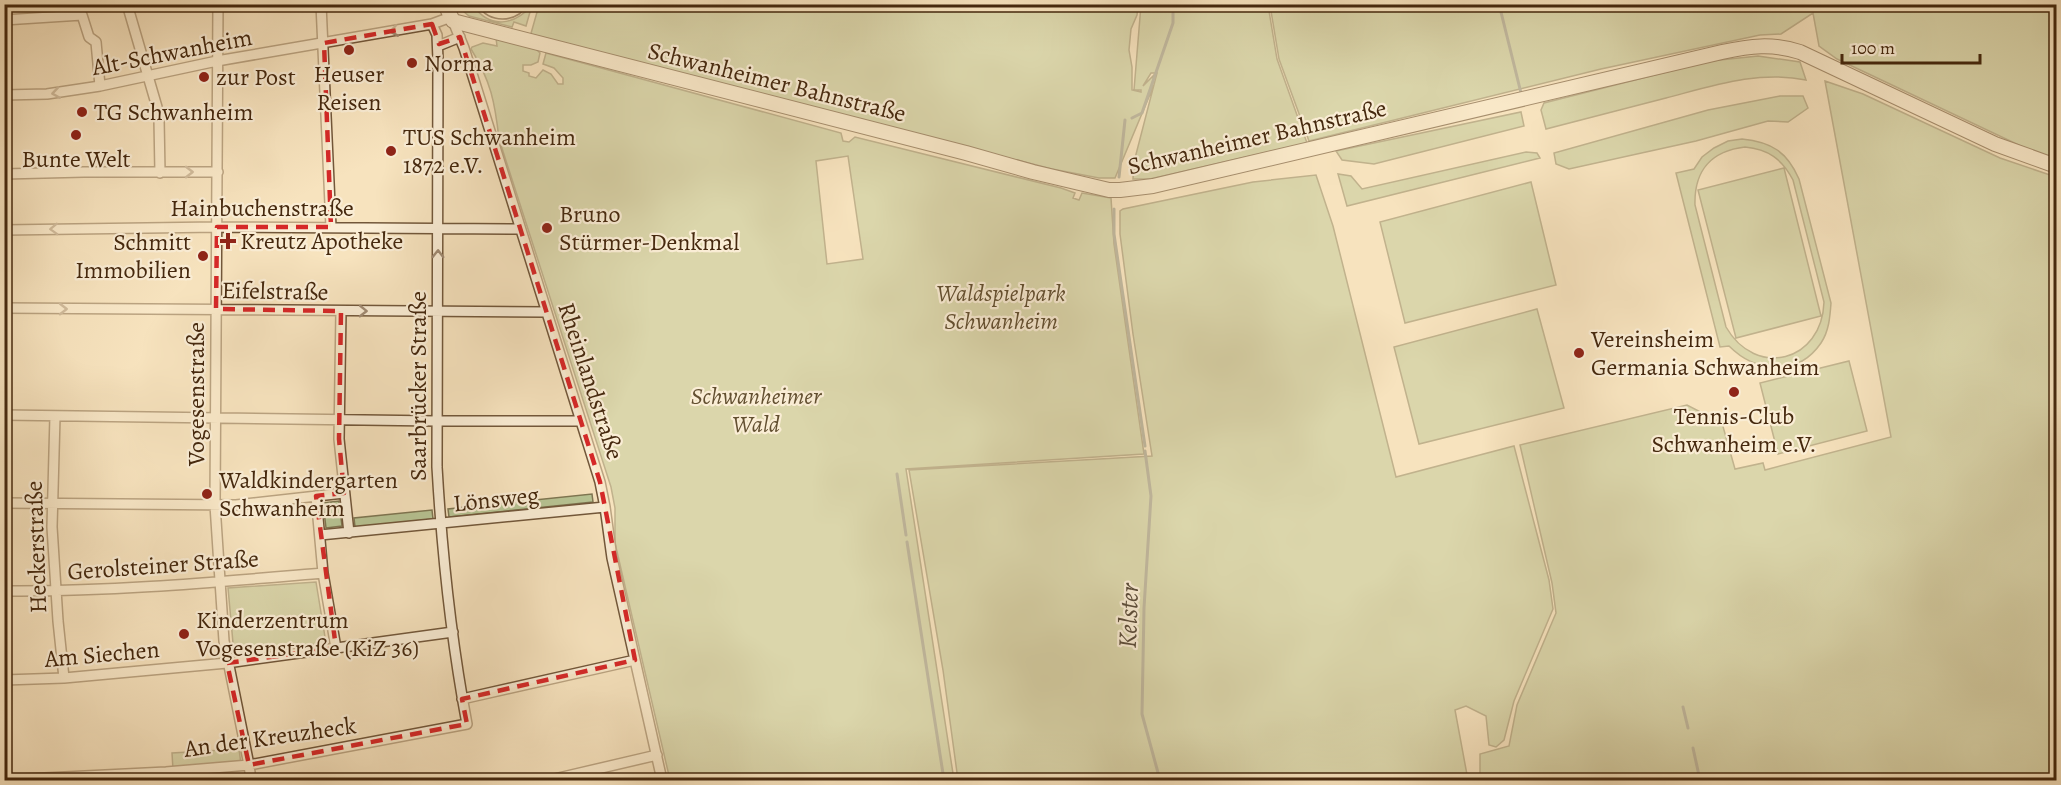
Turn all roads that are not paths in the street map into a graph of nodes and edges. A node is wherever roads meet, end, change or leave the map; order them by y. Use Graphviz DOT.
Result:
graph roads {
  1 [pos="127,4"];
  2 [pos="218,4"];
  3 [pos="321,4"];
  4 [pos="450,14"];
  5 [pos="4,20"];
  6 [pos="432,24"];
  7 [pos="460,37"];
  8 [pos="324,43"];
  9 [pos="438,45"];
  10 [pos="217,62"];
  11 [pos="148,75"];
  12 [pos="100,86"];
  13 [pos="4,95"];
  14 [pos="2056,166"];
  15 [pos="160,172"];
  16 [pos="218,172"];
  17 [pos="4,174"];
  18 [pos="217,227"];
  19 [pos="331,227"];
  20 [pos="438,227"];
  21 [pos="519,229"];
  22 [pos="4,230"];
  23 [pos="4,308"];
  24 [pos="216,309"];
  25 [pos="341,311"];
  26 [pos="437,312"];
  27 [pos="546,312"];
  28 [pos="4,415"];
  29 [pos="55,416"];
  30 [pos="216,417"];
  31 [pos="339,420"];
  32 [pos="436,421"];
  33 [pos="580,421"];
  34 [pos="344,493"];
  35 [pos="316,496"];
  36 [pos="53,502"];
  37 [pos="4,503"];
  38 [pos="214,505"];
  39 [pos="605,507"];
  40 [pos="440,525"];
  41 [pos="349,533"];
  42 [pos="320,535"];
  43 [pos="323,573"];
  44 [pos="219,582"];
  45 [pos="4,591"];
  46 [pos="56,591"];
  47 [pos="453,632"];
  48 [pos="336,648"];
  49 [pos="635,660"];
  50 [pos="227,663"];
  51 [pos="64,678"];
  52 [pos="4,680"];
  53 [pos="462,699"];
  54 [pos="467,724"];
  55 [pos="657,755"];
  56 [pos="249,765"];
  57 [pos="10,780"];
  58 [pos="250,780"];
  59 [pos="550,780"];
  60 [pos="662,780"];
  1 -- 11 [label="street"];
  2 -- 10 [label="street, Vogesenstraße"];
  3 -- 8 [label="street"];
  4 -- 6 [label="street, Alt-Schwanheim"];
  4 -- 7 [label="street, Rheinlandstraße"];
  4 -- 14 [label="street, Schwanheimer Bahnstraße"];
  5 -- 12 [label="street"];
  6 -- 8 [label="street, Alt-Schwanheim, one-way"];
  6 -- 9 [label="street, Saarbrücker Straße"];
  7 -- 9 [label="street"];
  7 -- 21 [label="street, Rheinlandstraße"];
  8 -- 10 [label="street, Alt-Schwanheim"];
  8 -- 19 [label="street"];
  9 -- 20 [label="street, Saarbrücker Straße"];
  10 -- 11 [label="street, Alt-Schwanheim"];
  10 -- 16 [label="street, Vogesenstraße"];
  11 -- 12 [label="street, Alt-Schwanheim"];
  11 -- 15 [label="street"];
  12 -- 13 [label="street, Alt-Schwanheim, one-way"];
  15 -- 16 [label="street, one-way"];
  15 -- 17 [label="street"];
  16 -- 18 [label="street, Vogesenstraße"];
  18 -- 19 [label="street, Hainbuchenstraße"];
  18 -- 22 [label="street, Hainbuchenstraße, one-way"];
  18 -- 24 [label="street, Vogesenstraße"];
  19 -- 20 [label="street, Hainbuchenstraße"];
  20 -- 21 [label="street, Hainbuchenstraße"];
  26 -- 20 [label="street, Saarbrücker Straße, one-way"];
  21 -- 27 [label="street, Rheinlandstraße"];
  23 -- 24 [label="street, Eifelstraße, one-way"];
  24 -- 25 [label="street, Eifelstraße"];
  24 -- 30 [label="street, Vogesenstraße"];
  25 -- 26 [label="street, Eifelstraße, one-way"];
  25 -- 31 [label="street"];
  26 -- 27 [label="street, Eifelstraße"];
  26 -- 32 [label="street, Saarbrücker Straße"];
  27 -- 33 [label="street, Rheinlandstraße"];
  28 -- 29 [label="street"];
  29 -- 30 [label="street"];
  29 -- 36 [label="street, Heckerstraße"];
  30 -- 31 [label="street"];
  30 -- 38 [label="street, Vogesenstraße"];
  31 -- 32 [label="street"];
  31 -- 34 [label="street"];
  32 -- 33 [label="street"];
  32 -- 40 [label="street, Saarbrücker Straße"];
  33 -- 39 [label="street, Rheinlandstraße"];
  34 -- 35 [label="street"];
  34 -- 41 [label="street"];
  35 -- 38 [label="street"];
  35 -- 42 [label="street"];
  36 -- 37 [label="street"];
  36 -- 38 [label="street"];
  36 -- 46 [label="street, Heckerstraße"];
  38 -- 44 [label="street, Vogesenstraße"];
  39 -- 40 [label="street, Lönsweg"];
  39 -- 49 [label="street, Rheinlandstraße"];
  40 -- 41 [label="street, Lönsweg"];
  40 -- 47 [label="street, Saarbrücker Straße"];
  41 -- 42 [label="street, Lönsweg"];
  42 -- 43 [label="street"];
  43 -- 44 [label="street, Gerolsteiner Straße"];
  43 -- 48 [label="street"];
  44 -- 46 [label="street, Gerolsteiner Straße"];
  44 -- 50 [label="street, Vogesenstraße"];
  45 -- 46 [label="street, Gerolsteiner Straße"];
  46 -- 51 [label="street, Heckerstraße"];
  47 -- 48 [label="street, Am Siechen"];
  47 -- 53 [label="street, Saarbrücker Straße"];
  48 -- 50 [label="street, Am Siechen"];
  49 -- 53 [label="street"];
  49 -- 55 [label="street, Rheinlandstraße"];
  50 -- 51 [label="street, Am Siechen"];
  50 -- 56 [label="street, Vogesenstraße"];
  51 -- 52 [label="street, Am Siechen"];
  53 -- 54 [label="street, Saarbrücker Straße"];
  54 -- 56 [label="street, An der Kreuzheck"];
  55 -- 59 [label="street"];
  55 -- 60 [label="street, Rheinlandstraße"];
  56 -- 57 [label="street, An der Kreuzheck"];
  56 -- 58 [label="street, Vogesenstraße"];
}
